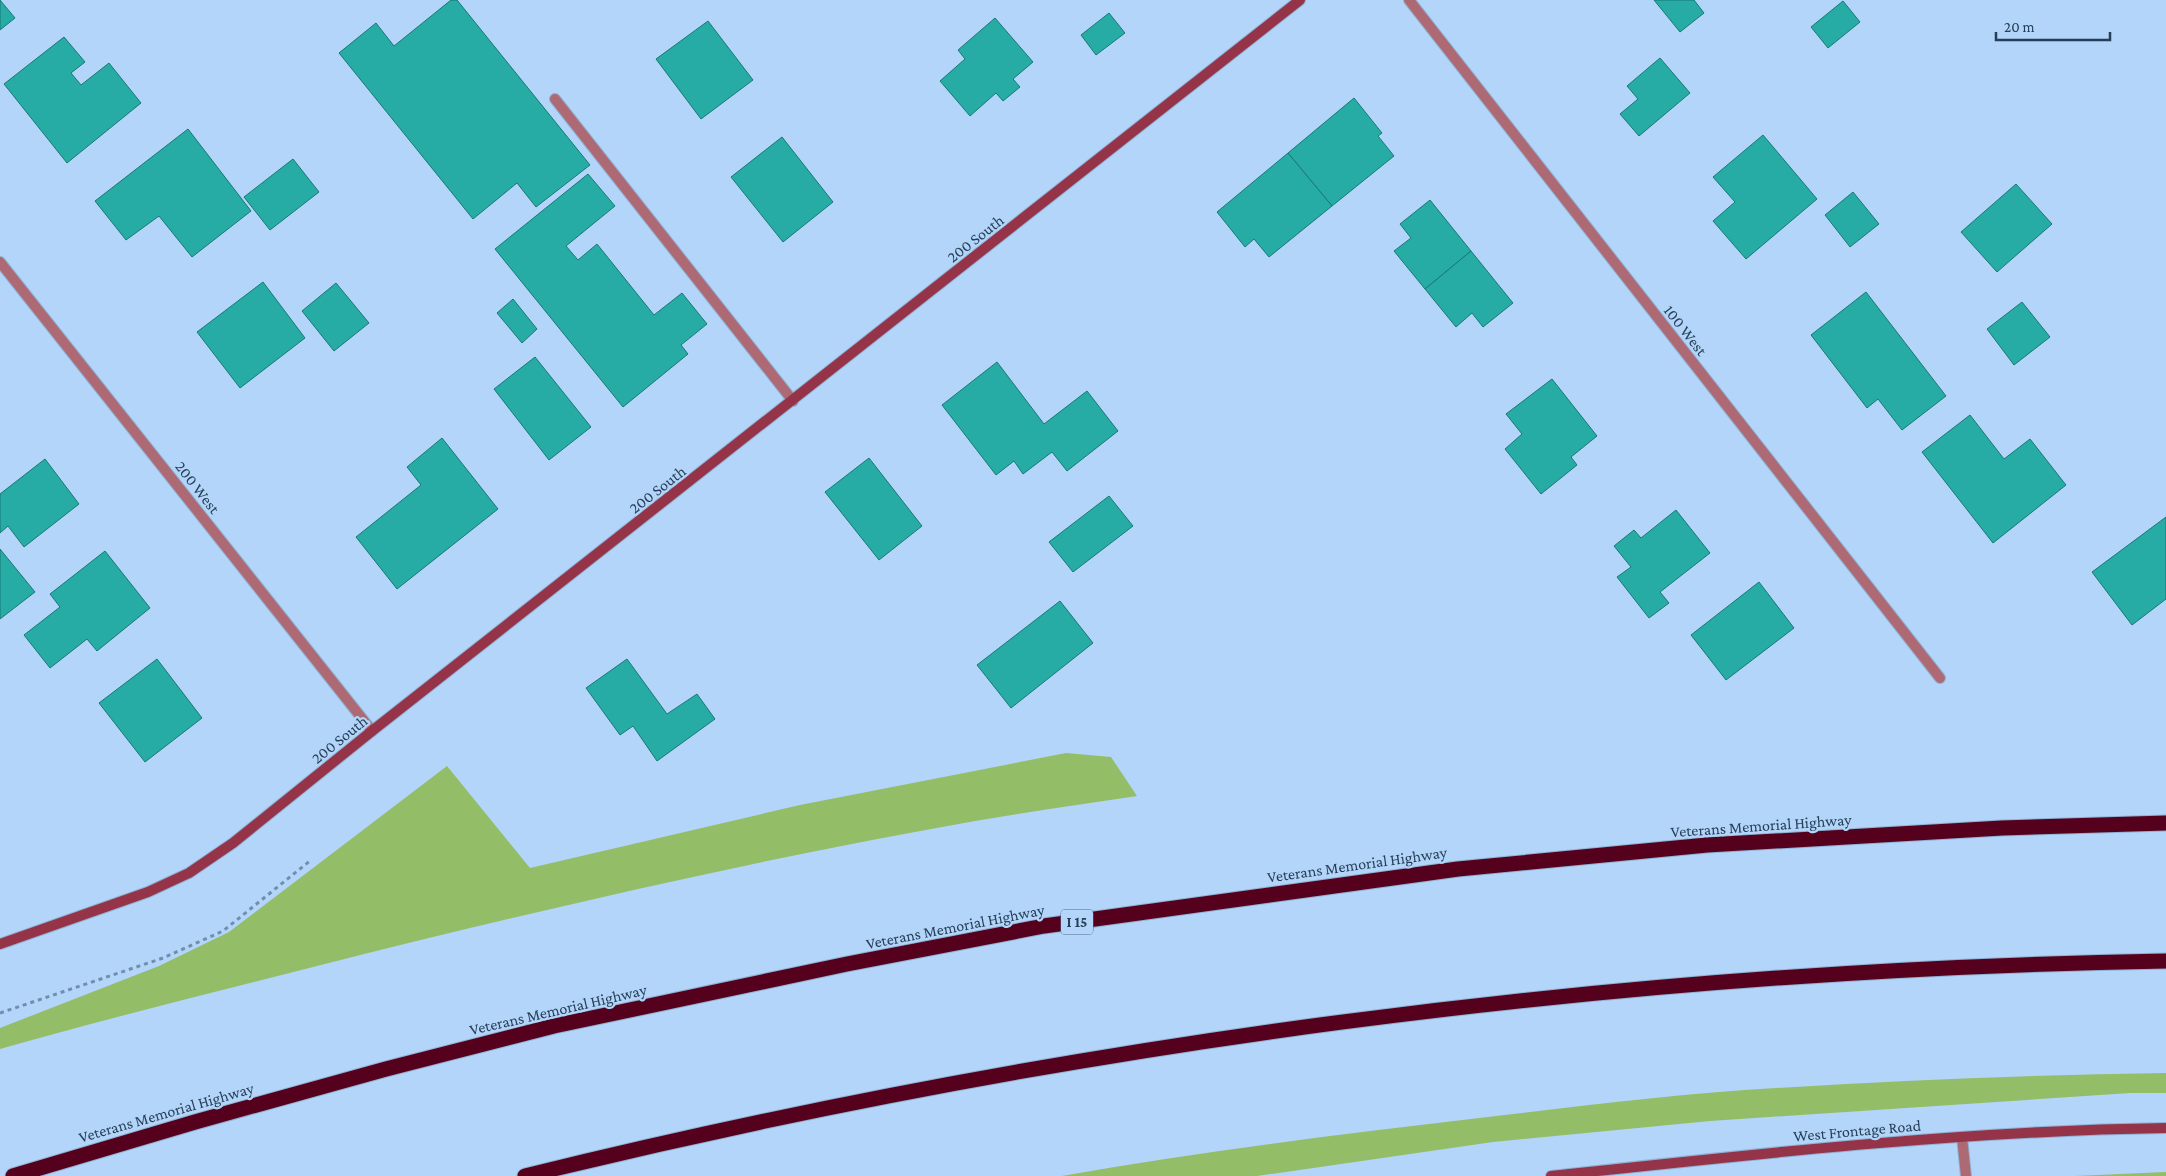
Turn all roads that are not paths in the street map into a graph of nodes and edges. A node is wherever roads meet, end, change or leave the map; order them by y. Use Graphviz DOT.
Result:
graph roads {
  1 [pos="1300,0"];
  2 [pos="1409,0"];
  3 [pos="555,99"];
  4 [pos="0,262"];
  5 [pos="793,401"];
  6 [pos="1940,678"];
  7 [pos="372,731"];
  8 [pos="2166,823"];
  9 [pos="0,944"];
  10 [pos="2166,961"];
  11 [pos="2166,1128"];
  12 [pos="1962,1137"];
  13 [pos="13,1176"];
  14 [pos="525,1176"];
  15 [pos="1551,1176"];
  16 [pos="1966,1176"];
  1 -- 5 [label="street, 200 South"];
  2 -- 6 [label="street, 100 West"];
  3 -- 5 [label="street"];
  4 -- 7 [label="street, 200 West"];
  5 -- 7 [label="street, 200 South"];
  7 -- 9 [label="street, 200 South"];
  8 -- 13 [label="highway, Veterans Memorial Highway / I 15"];
  10 -- 14 [label="highway"];
  11 -- 12 [label="street, West Frontage Road"];
  12 -- 15 [label="street, West Frontage Road"];
  12 -- 16 [label="street"];
}
